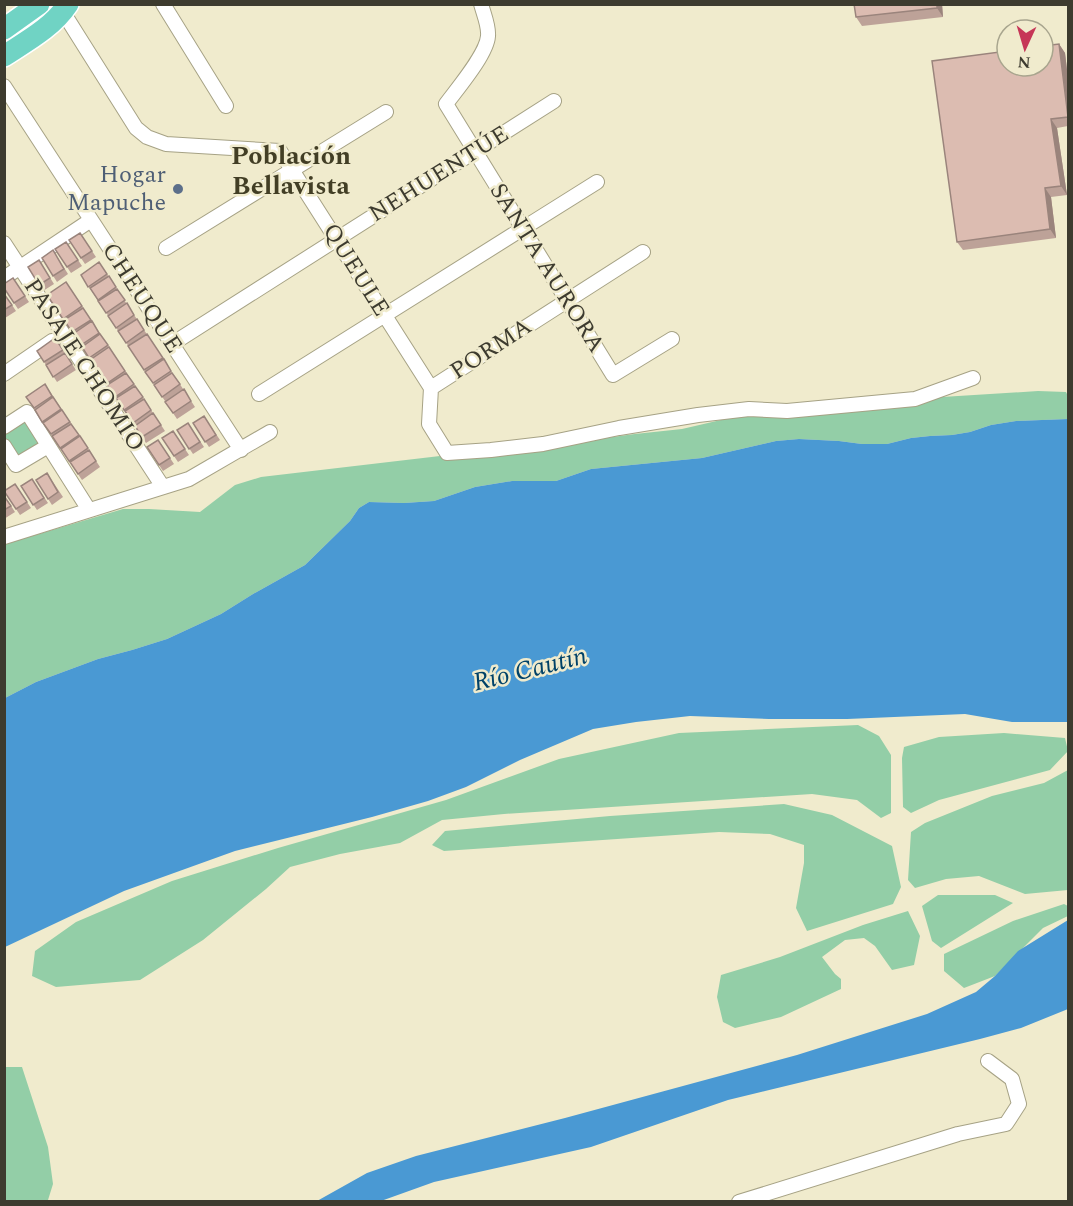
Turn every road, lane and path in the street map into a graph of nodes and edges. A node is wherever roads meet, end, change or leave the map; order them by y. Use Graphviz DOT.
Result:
graph roads {
  1 [pos="39,4"];
  2 [pos="163,4"];
  3 [pos="481,4"];
  4 [pos="65,8"];
  5 [pos="4,29"];
  6 [pos="4,56"];
  7 [pos="4,86"];
  8 [pos="554,101"];
  9 [pos="226,106"];
  10 [pos="386,112"];
  11 [pos="475,152"];
  12 [pos="292,169"];
  13 [pos="597,182"];
  14 [pos="91,220"];
  15 [pos="522,229"];
  16 [pos="336,239"];
  17 [pos="4,243"];
  18 [pos="166,248"];
  19 [pos="643,252"];
  20 [pos="20,267"];
  21 [pos="4,278"];
  22 [pos="567,301"];
  23 [pos="385,316"];
  24 [pos="63,333"];
  25 [pos="672,339"];
  26 [pos="172,344"];
  27 [pos="4,374"];
  28 [pos="973,378"];
  29 [pos="430,388"];
  30 [pos="259,394"];
  31 [pos="4,427"];
  32 [pos="270,432"];
  33 [pos="4,446"];
  34 [pos="48,446"];
  35 [pos="241,450"];
  36 [pos="163,487"];
  37 [pos="89,510"];
  38 [pos="4,537"];
  39 [pos="988,1060"];
  40 [pos="739,1202"];
  1 -- 5 [label="main road"];
  2 -- 9 [label="street"];
  3 -- 11 [label="street, SANTA AURORA"];
  4 -- 6 [label="main road"];
  4 -- 12 [label="street, QUEULE"];
  7 -- 14 [label="street, CHEUQUE"];
  8 -- 11 [label="street, NEHUENTÚE"];
  10 -- 12 [label="street"];
  11 -- 15 [label="street, SANTA AURORA"];
  11 -- 16 [label="street, NEHUENTÚE"];
  12 -- 16 [label="street, QUEULE"];
  12 -- 18 [label="street"];
  13 -- 15 [label="street"];
  14 -- 20 [label="street"];
  14 -- 26 [label="street, CHEUQUE"];
  15 -- 22 [label="street, SANTA AURORA"];
  15 -- 23 [label="street"];
  16 -- 23 [label="street, QUEULE"];
  16 -- 26 [label="street, NEHUENTÚE"];
  17 -- 20 [label="street, PASAJE CHOMIO"];
  19 -- 22 [label="street, PORMA"];
  20 -- 21 [label="street"];
  20 -- 24 [label="street, PASAJE CHOMIO"];
  22 -- 25 [label="street, SANTA AURORA"];
  22 -- 29 [label="street, PORMA"];
  23 -- 29 [label="street, QUEULE"];
  23 -- 30 [label="street"];
  24 -- 27 [label="street"];
  24 -- 36 [label="street, PASAJE CHOMIO"];
  26 -- 35 [label="street, CHEUQUE"];
  28 -- 29 [label="street"];
  31 -- 34 [label="street"];
  32 -- 35 [label="street"];
  33 -- 34 [label="street"];
  34 -- 37 [label="street"];
  35 -- 36 [label="street"];
  36 -- 37 [label="street"];
  37 -- 38 [label="street"];
  39 -- 40 [label="street"];
}
